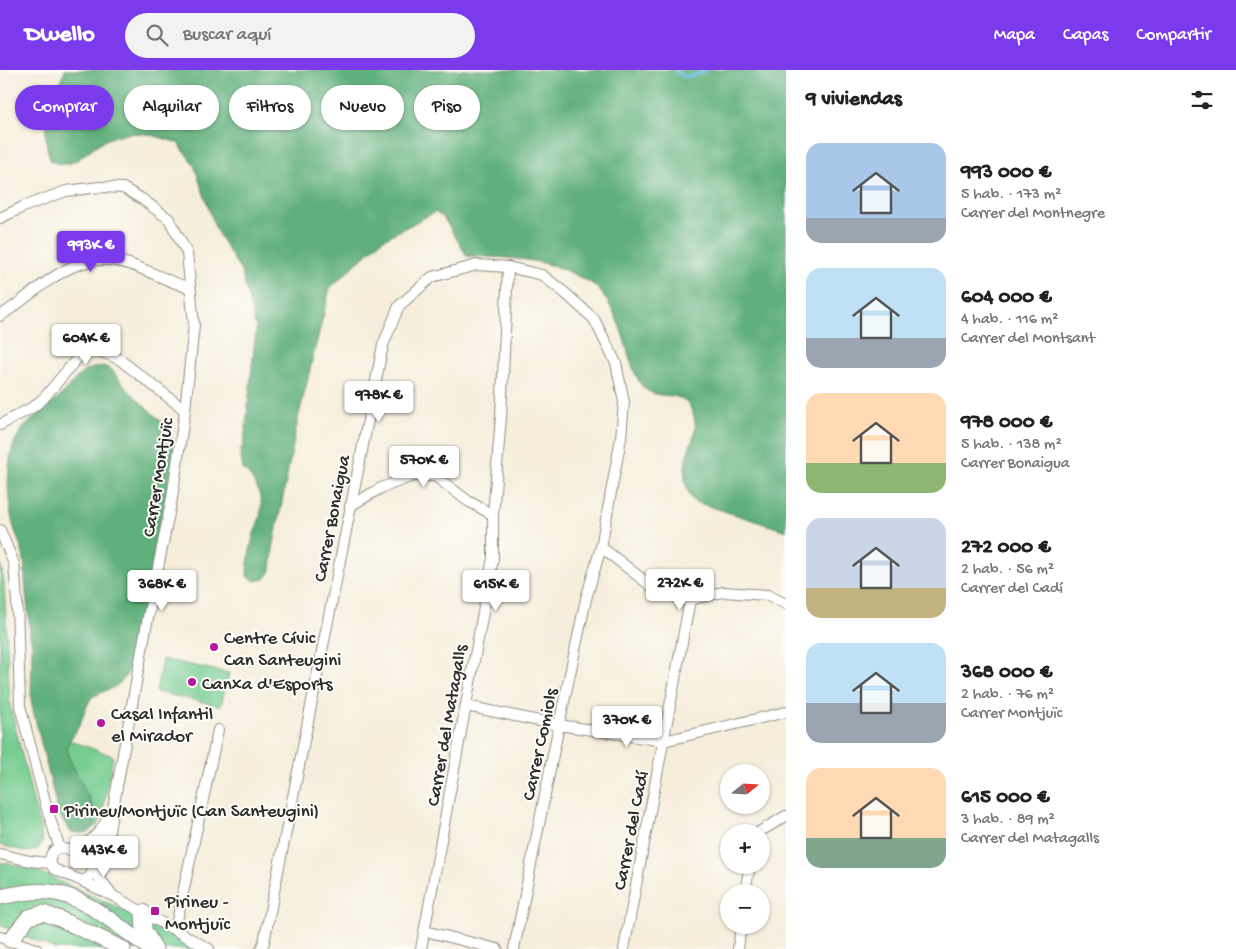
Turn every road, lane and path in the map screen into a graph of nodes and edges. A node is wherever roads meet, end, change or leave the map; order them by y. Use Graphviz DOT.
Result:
graph roads {
  1 [pos="0,218"];
  2 [pos="508,267"];
  3 [pos="190,288"];
  4 [pos="0,316"];
  5 [pos="185,410"];
  6 [pos="0,425"];
  7 [pos="350,506"];
  8 [pos="493,515"];
  9 [pos="0,530"];
  10 [pos="601,547"];
  11 [pos="690,600"];
  12 [pos="786,604"];
  13 [pos="466,706"];
  14 [pos="786,712"];
  15 [pos="559,726"];
  16 [pos="218,730"];
  17 [pos="664,741"];
  18 [pos="112,809"];
  19 [pos="786,816"];
  20 [pos="770,825"];
  21 [pos="65,849"];
  22 [pos="0,854"];
  23 [pos="50,863"];
  24 [pos="93,870"];
  25 [pos="82,881"];
  26 [pos="0,897"];
  27 [pos="115,897"];
  28 [pos="143,912"];
  29 [pos="175,930"];
  30 [pos="425,931"];
  31 [pos="740,934"];
  32 [pos="6,942"];
  33 [pos="36,949"];
  34 [pos="123,949"];
  35 [pos="151,949"];
  36 [pos="155,949"];
  37 [pos="209,949"];
  38 [pos="261,949"];
  39 [pos="421,949"];
  40 [pos="497,949"];
  41 [pos="514,949"];
  42 [pos="624,949"];
  43 [pos="738,949"];
  1 -- 3 [label="street, Carrer Montjuïc"];
  2 -- 7 [label="street, Carrer Bonaigua"];
  2 -- 8 [label="street, Carrer del Matagalls"];
  2 -- 10 [label="street, Carrer Bonaigua"];
  3 -- 4 [label="street"];
  3 -- 5 [label="street, Carrer Montjuïc"];
  5 -- 6 [label="street"];
  5 -- 18 [label="street, Carrer Montjuïc"];
  7 -- 8 [label="street"];
  7 -- 38 [label="street, Carrer Bonaigua"];
  8 -- 13 [label="street, Carrer del Matagalls"];
  9 -- 21 [label="street"];
  10 -- 11 [label="street"];
  10 -- 15 [label="street, Carrer Comiols"];
  11 -- 12 [label="street"];
  11 -- 17 [label="street, Carrer del Cadí"];
  13 -- 15 [label="street"];
  13 -- 30 [label="street, Carrer del Matagalls"];
  14 -- 17 [label="street"];
  15 -- 17 [label="street"];
  15 -- 41 [label="street, Carrer Comiols"];
  16 -- 29 [label="street"];
  17 -- 42 [label="street, Carrer del Cadí"];
  18 -- 21 [label="street"];
  18 -- 24 [label="street, Carrer Montjuïc"];
  19 -- 20 [label="street"];
  21 -- 23 [label="street"];
  21 -- 24 [label="street"];
  22 -- 23 [label="street"];
  23 -- 25 [label="street"];
  24 -- 25 [label="street, Carrer Montjuïc"];
  24 -- 27 [label="street"];
  25 -- 27 [label="street"];
  26 -- 35 [label="main road"];
  27 -- 28 [label="street"];
  28 -- 29 [label="street"];
  28 -- 36 [label="main road"];
  29 -- 37 [label="street"];
  30 -- 39 [label="street, Carrer del Matagalls"];
  30 -- 40 [label="street"];
  31 -- 43 [label="street"];
  32 -- 33 [label="street"];
  32 -- 34 [label="main road"];
}
